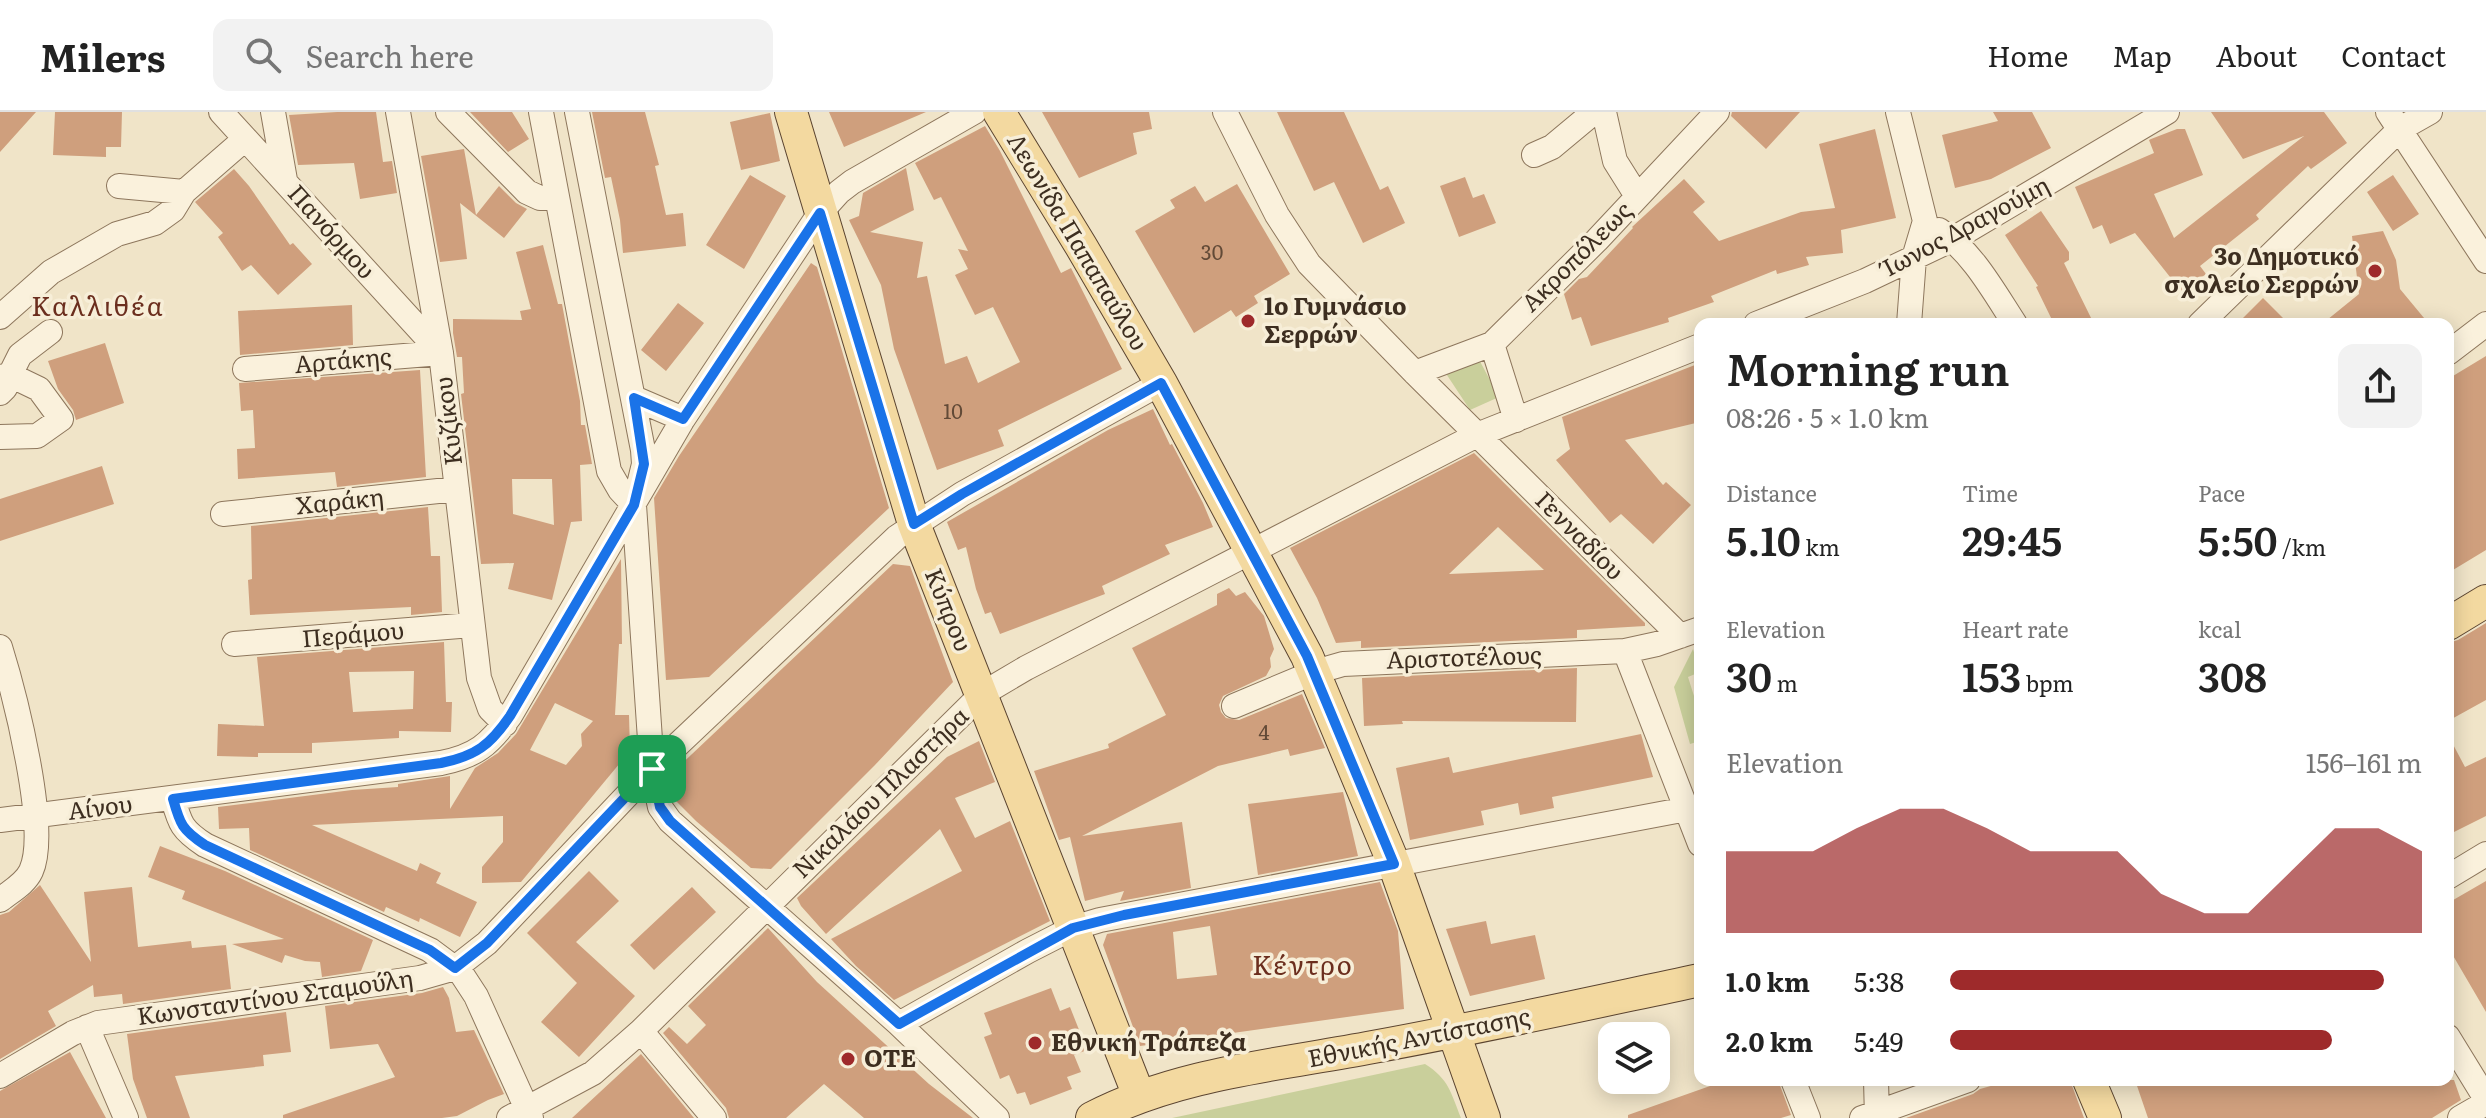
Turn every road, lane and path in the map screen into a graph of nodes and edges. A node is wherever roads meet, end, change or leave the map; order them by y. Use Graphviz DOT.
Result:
graph roads {
  1 [pos="221,112"];
  2 [pos="273,112"];
  3 [pos="398,112"];
  4 [pos="448,112"];
  5 [pos="541,112"];
  6 [pos="577,112"];
  7 [pos="791,112"];
  8 [pos="974,112"];
  9 [pos="999,112"];
  10 [pos="1225,112"];
  11 [pos="1594,112"];
  12 [pos="1604,112"];
  13 [pos="1717,112"];
  14 [pos="1898,112"];
  15 [pos="2167,112"];
  16 [pos="2430,112"];
  17 [pos="2394,121"];
  18 [pos="245,139"];
  19 [pos="1534,155"];
  20 [pos="285,181"];
  21 [pos="119,186"];
  22 [pos="184,192"];
  23 [pos="1637,196"];
  24 [pos="557,198"];
  25 [pos="820,213"];
  26 [pos="1925,221"];
  27 [pos="1953,239"];
  28 [pos="1914,258"];
  29 [pos="2486,261"];
  30 [pos="0,317"];
  31 [pos="1770,318"];
  32 [pos="1909,318"];
  33 [pos="2011,318"];
  34 [pos="2206,318"];
  35 [pos="2486,324"];
  36 [pos="50,332"];
  37 [pos="1492,344"];
  38 [pos="1694,348"];
  39 [pos="2454,348"];
  40 [pos="441,353"];
  41 [pos="245,369"];
  42 [pos="1415,373"];
  43 [pos="3,381"];
  44 [pos="1161,383"];
  45 [pos="634,398"];
  46 [pos="683,419"];
  47 [pos="1516,420"];
  48 [pos="1477,435"];
  49 [pos="0,437"];
  50 [pos="457,489"];
  51 [pos="634,505"];
  52 [pos="223,514"];
  53 [pos="914,524"];
  54 [pos="1250,551"];
  55 [pos="2486,601"];
  56 [pos="2454,620"];
  57 [pos="472,625"];
  58 [pos="1690,632"];
  59 [pos="234,644"];
  60 [pos="0,647"];
  61 [pos="1625,651"];
  62 [pos="1315,672"];
  63 [pos="982,694"];
  64 [pos="1234,706"];
  65 [pos="505,724"];
  66 [pos="652,769"];
  67 [pos="173,799"];
  68 [pos="1687,809"];
  69 [pos="35,816"];
  70 [pos="0,820"];
  71 [pos="1694,828"];
  72 [pos="2486,854"];
  73 [pos="1394,864"];
  74 [pos="2454,873"];
  75 [pos="0,900"];
  76 [pos="767,906"];
  77 [pos="1073,928"];
  78 [pos="455,968"];
  79 [pos="1694,981"];
  80 [pos="899,1024"];
  81 [pos="87,1027"];
  82 [pos="641,1031"];
  83 [pos="1453,1032"];
  84 [pos="2454,1047"];
  85 [pos="0,1076"];
  86 [pos="1795,1086"];
  87 [pos="1875,1086"];
  88 [pos="1952,1086"];
  89 [pos="2092,1086"];
  90 [pos="2486,1101"];
  91 [pos="1142,1107"];
  92 [pos="523,1116"];
  93 [pos="1872,1116"];
  94 [pos="126,1118"];
  95 [pos="714,1118"];
  96 [pos="997,1118"];
  97 [pos="1092,1118"];
  98 [pos="1484,1118"];
  99 [pos="1808,1118"];
  100 [pos="2105,1118"];
  101 [pos="2460,1118"];
  1 -- 18 [label="street, Πανόρμου"];
  2 -- 20 [label="street"];
  3 -- 40 [label="street, Κυζίκου"];
  4 -- 24 [label="street"];
  5 -- 24 [label="street"];
  6 -- 45 [label="street"];
  7 -- 25 [label="main road, Κύπρου"];
  8 -- 25 [label="street, Αίνου"];
  9 -- 44 [label="main road, Λεωνίδα Παπαπαύλου"];
  10 -- 42 [label="street, Γενναδίου"];
  11 -- 19 [label="street"];
  12 -- 23 [label="street"];
  13 -- 23 [label="street, Ακροπόλεως"];
  14 -- 26 [label="street"];
  15 -- 27 [label="street, Ίωνος Δραγούμη"];
  16 -- 17 [label="street"];
  17 -- 29 [label="street"];
  17 -- 34 [label="street"];
  18 -- 20 [label="street, Πανόρμου"];
  18 -- 22 [label="street"];
  20 -- 40 [label="street, Πανόρμου"];
  21 -- 22 [label="street"];
  22 -- 30 [label="street"];
  23 -- 37 [label="street, Ακροπόλεως"];
  24 -- 51 [label="street"];
  25 -- 46 [label="street, Αίνου"];
  25 -- 53 [label="main road, Κύπρου"];
  26 -- 27 [label="street"];
  26 -- 28 [label="street"];
  27 -- 28 [label="street, Ίωνος Δραγούμη"];
  27 -- 33 [label="street"];
  28 -- 31 [label="street, Ίωνος Δραγούμη"];
  28 -- 32 [label="street"];
  35 -- 39 [label="street"];
  36 -- 43 [label="street"];
  37 -- 42 [label="street"];
  37 -- 47 [label="street"];
  38 -- 47 [label="street"];
  40 -- 41 [label="street, Αρτάκης"];
  40 -- 50 [label="street, Κυζίκου"];
  42 -- 48 [label="street, Γενναδίου"];
  43 -- 49 [label="street"];
  44 -- 53 [label="street, Κωνσταντίνου Σταμούλη"];
  44 -- 54 [label="main road, Λεωνίδα Παπαπαύλου"];
  45 -- 46 [label="street"];
  45 -- 51 [label="street"];
  46 -- 51 [label="street, Αίνου"];
  47 -- 48 [label="street"];
  48 -- 54 [label="street, Νικαλάου Πλαστήρα"];
  48 -- 58 [label="street, Γενναδίου"];
  50 -- 52 [label="street, Χαράκη"];
  50 -- 57 [label="street, Κυζίκου"];
  51 -- 65 [label="street, Αίνου"];
  51 -- 66 [label="street"];
  53 -- 63 [label="main road, Κύπρου"];
  53 -- 66 [label="street, Κωνσταντίνου Σταμούλη"];
  54 -- 62 [label="main road, Λεωνίδα Παπαπαύλου"];
  54 -- 63 [label="street, Νικαλάου Πλαστήρα"];
  55 -- 56 [label="main road"];
  57 -- 59 [label="street, Περάμου"];
  57 -- 65 [label="street, Κυζίκου"];
  58 -- 61 [label="street, Αριστοτέλους"];
  60 -- 69 [label="street"];
  61 -- 62 [label="street, Αριστοτέλους"];
  61 -- 68 [label="street"];
  62 -- 64 [label="street, Αριστοτέλους"];
  62 -- 73 [label="main road, Λεωνίδα Παπαπαύλου"];
  63 -- 76 [label="street, Νικαλάου Πλαστήρα"];
  63 -- 77 [label="main road, Κύπρου"];
  65 -- 67 [label="street, Αίνου"];
  66 -- 76 [label="street"];
  66 -- 78 [label="street, Κωνσταντίνου Σταμούλη"];
  67 -- 69 [label="street, Αίνου"];
  67 -- 78 [label="street"];
  68 -- 71 [label="street"];
  68 -- 73 [label="street"];
  69 -- 70 [label="street, Αίνου"];
  69 -- 75 [label="street"];
  72 -- 74 [label="street"];
  73 -- 77 [label="street"];
  73 -- 83 [label="main road, Λεωνίδα Παπαπαύλου"];
  76 -- 80 [label="street"];
  76 -- 82 [label="street, Νικαλάου Πλαστήρα"];
  77 -- 80 [label="street"];
  77 -- 91 [label="main road, Κύπρου"];
  78 -- 81 [label="street, Κωνσταντίνου Σταμούλη"];
  78 -- 92 [label="street"];
  79 -- 83 [label="main road, Εθνικής Αντίστασης"];
  80 -- 96 [label="street"];
  81 -- 85 [label="street, Κωνσταντίνου Σταμούλη"];
  81 -- 94 [label="street"];
  82 -- 92 [label="street, Νικαλάου Πλαστήρα"];
  82 -- 95 [label="street"];
  83 -- 91 [label="main road, Εθνικής Αντίστασης"];
  83 -- 98 [label="main road, Λεωνίδα Παπαπαύλου"];
  84 -- 90 [label="street"];
  86 -- 99 [label="street"];
  87 -- 93 [label="street"];
  88 -- 93 [label="street"];
  89 -- 100 [label="main road"];
  90 -- 101 [label="street"];
  91 -- 97 [label="main road, Εθνικής Αντίστασης"];
}
